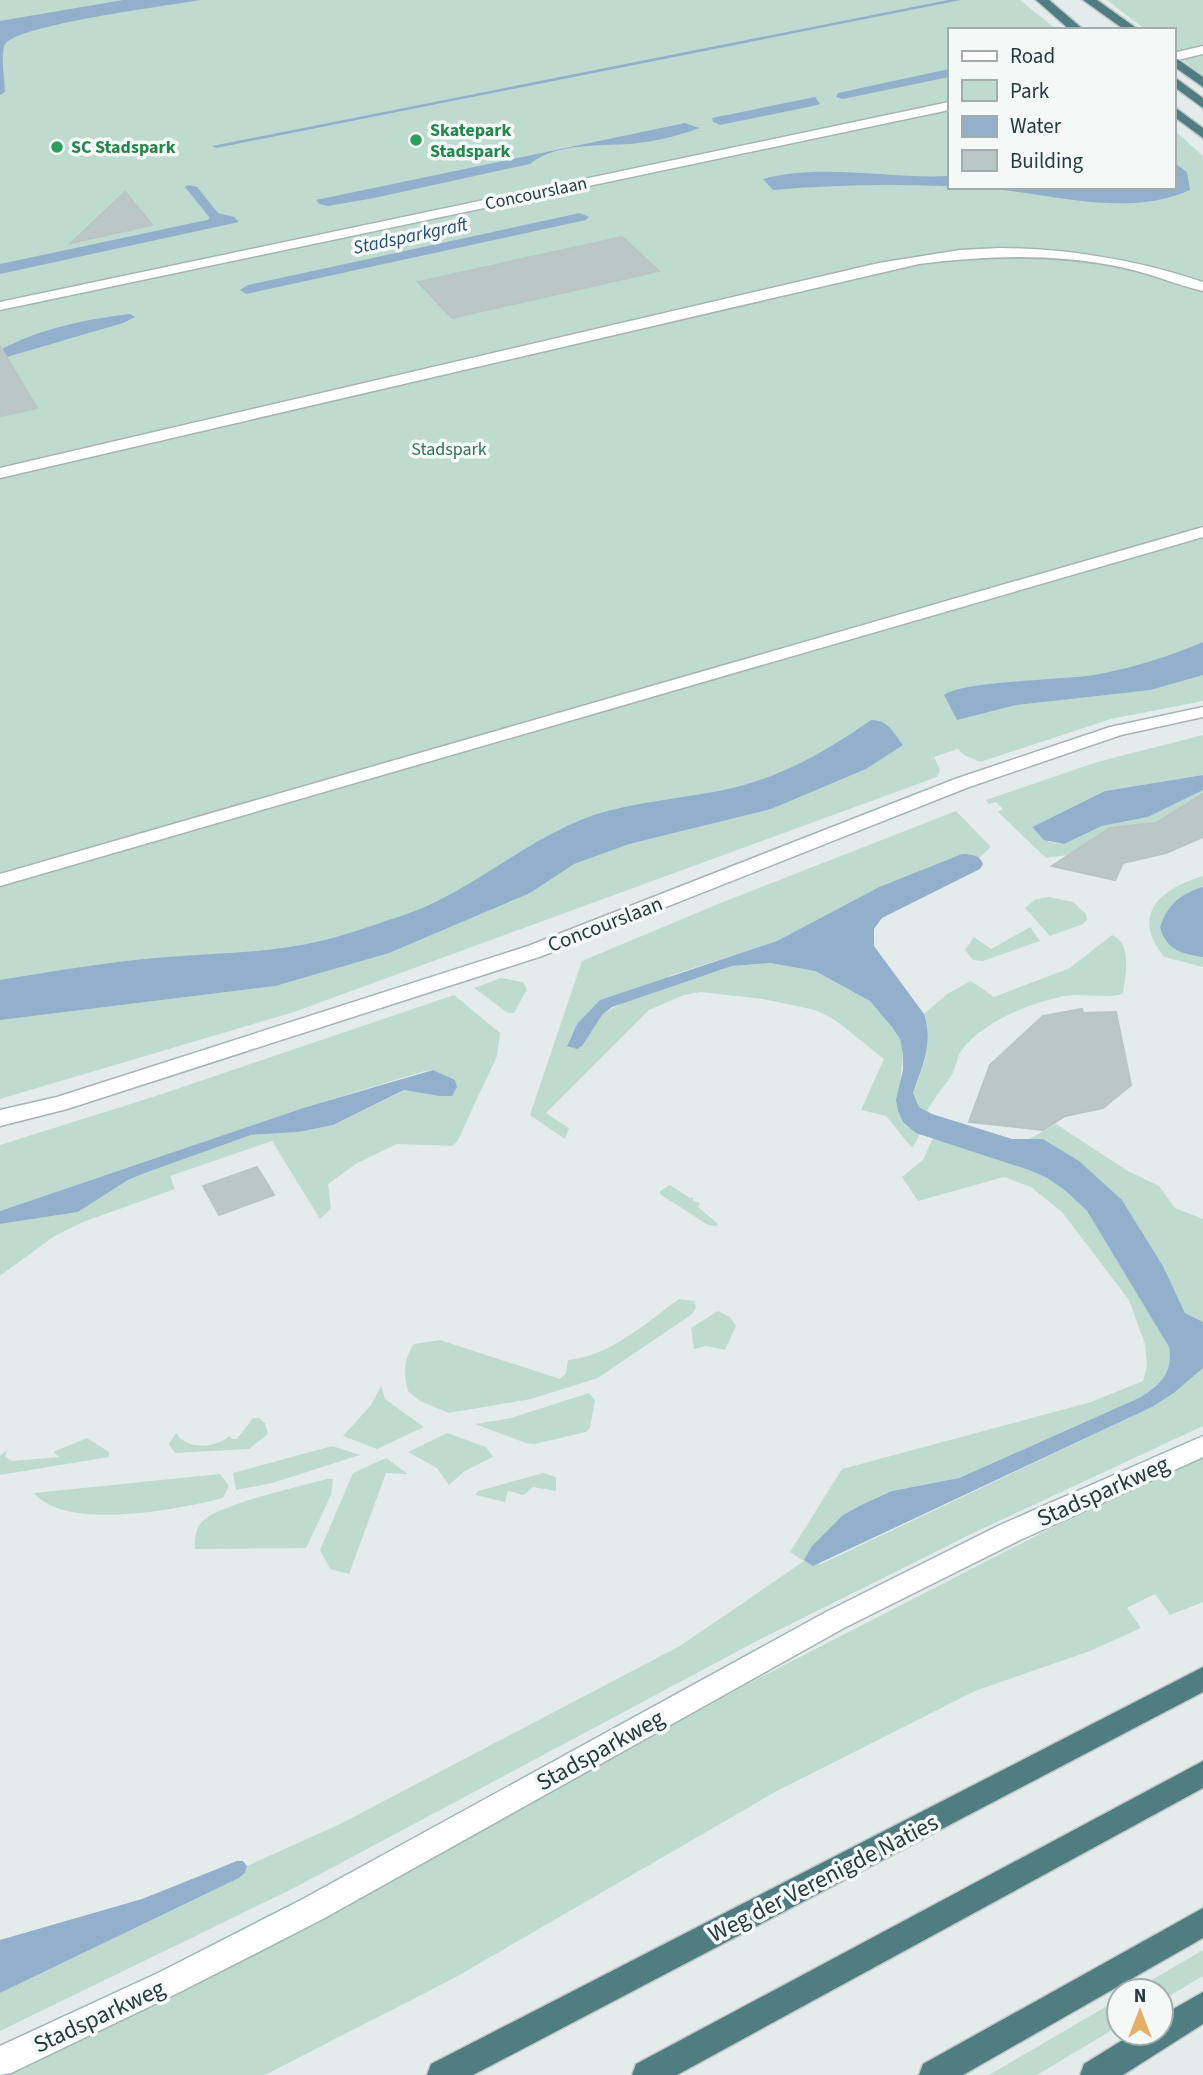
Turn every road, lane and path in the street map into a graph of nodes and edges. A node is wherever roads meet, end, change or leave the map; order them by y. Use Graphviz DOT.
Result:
graph roads {
  1 [pos="1042,0"];
  2 [pos="1075,0"];
  3 [pos="1089,0"];
  4 [pos="1076,28"];
  5 [pos="1109,28"];
  6 [pos="1130,28"];
  7 [pos="1203,50"];
  8 [pos="1175,57"];
  9 [pos="1175,60"];
  10 [pos="1176,82"];
  11 [pos="1201,82"];
  12 [pos="1203,104"];
  13 [pos="948,106"];
  14 [pos="1175,112"];
  15 [pos="1203,134"];
  16 [pos="1203,287"];
  17 [pos="0,306"];
  18 [pos="0,473"];
  19 [pos="1203,532"];
  20 [pos="1203,712"];
  21 [pos="0,880"];
  22 [pos="0,1118"];
  23 [pos="1203,1446"];
  24 [pos="1203,1679"];
  25 [pos="1203,1774"];
  26 [pos="1203,1922"];
  27 [pos="1203,2007"];
  28 [pos="0,2062"];
  29 [pos="442,2075"];
  30 [pos="647,2075"];
  31 [pos="934,2075"];
  32 [pos="1096,2075"];
  1 -- 4 [label="highway"];
  2 -- 5 [label="highway"];
  3 -- 6 [label="highway"];
  7 -- 8 [label="street"];
  9 -- 11 [label="highway"];
  10 -- 12 [label="highway"];
  13 -- 17 [label="street, Concourslaan"];
  14 -- 15 [label="highway"];
  16 -- 18 [label="street"];
  19 -- 21 [label="street"];
  20 -- 22 [label="street, Concourslaan"];
  23 -- 28 [label="street, Stadsparkweg"];
  24 -- 29 [label="highway, Weg der Verenigde Naties"];
  25 -- 30 [label="highway"];
  26 -- 31 [label="highway"];
  27 -- 32 [label="highway"];
}
